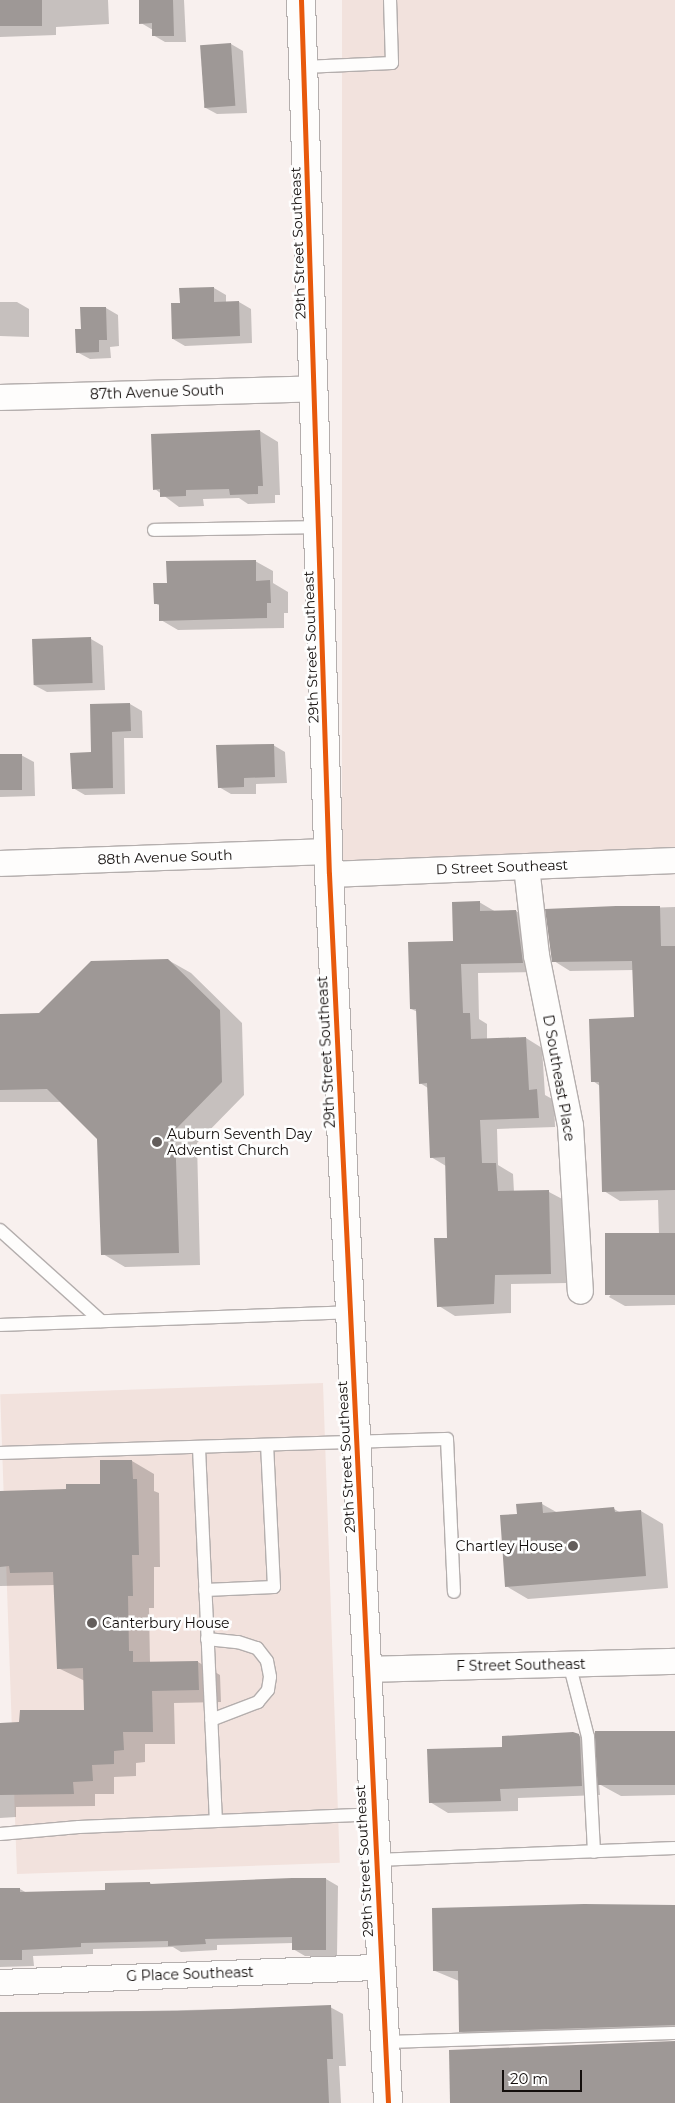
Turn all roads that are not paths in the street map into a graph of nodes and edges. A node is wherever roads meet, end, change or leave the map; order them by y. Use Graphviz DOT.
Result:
graph roads {
  1 [pos="302,0"];
  2 [pos="390,0"];
  3 [pos="304,67"];
  4 [pos="314,388"];
  5 [pos="0,397"];
  6 [pos="318,526"];
  7 [pos="154,530"];
  8 [pos="675,860"];
  9 [pos="0,862"];
  10 [pos="329,863"];
  11 [pos="526,866"];
  12 [pos="0,1230"];
  13 [pos="580,1291"];
  14 [pos="350,1312"];
  15 [pos="101,1321"];
  16 [pos="0,1325"];
  17 [pos="356,1440"];
  18 [pos="267,1444"];
  19 [pos="198,1448"];
  20 [pos="0,1453"];
  21 [pos="205,1590"];
  22 [pos="454,1592"];
  23 [pos="207,1639"];
  24 [pos="675,1661"];
  25 [pos="569,1664"];
  26 [pos="367,1669"];
  27 [pos="211,1720"];
  28 [pos="374,1814"];
  29 [pos="216,1821"];
  30 [pos="0,1834"];
  31 [pos="675,1848"];
  32 [pos="594,1852"];
  33 [pos="376,1860"];
  34 [pos="380,1968"];
  35 [pos="0,1982"];
  36 [pos="675,2032"];
  37 [pos="385,2042"];
  38 [pos="388,2103"];
  1 -- 3 [label="street, 29th Street Southeast"];
  2 -- 3 [label="lane"];
  3 -- 4 [label="street, 29th Street Southeast"];
  4 -- 5 [label="street, 87th Avenue South"];
  4 -- 6 [label="street, 29th Street Southeast"];
  6 -- 7 [label="lane"];
  6 -- 10 [label="street, 29th Street Southeast"];
  8 -- 11 [label="street, D Street Southeast"];
  9 -- 10 [label="street, 88th Avenue South"];
  10 -- 11 [label="street, D Street Southeast"];
  10 -- 14 [label="street, 29th Street Southeast"];
  11 -- 13 [label="street, D Southeast Place"];
  12 -- 15 [label="lane"];
  14 -- 15 [label="lane"];
  14 -- 17 [label="street, 29th Street Southeast"];
  15 -- 16 [label="lane"];
  17 -- 18 [label="lane"];
  17 -- 22 [label="lane"];
  17 -- 26 [label="street, 29th Street Southeast"];
  18 -- 19 [label="lane"];
  18 -- 21 [label="lane"];
  19 -- 20 [label="lane"];
  19 -- 21 [label="lane"];
  21 -- 23 [label="lane"];
  23 -- 27 [label="lane"];
  23 -- 27 [label="lane"];
  24 -- 25 [label="street, F Street Southeast"];
  25 -- 26 [label="street, F Street Southeast"];
  25 -- 32 [label="lane"];
  26 -- 28 [label="street, 29th Street Southeast"];
  27 -- 29 [label="lane"];
  28 -- 29 [label="lane"];
  28 -- 33 [label="street, 29th Street Southeast"];
  29 -- 30 [label="lane"];
  31 -- 32 [label="lane"];
  32 -- 33 [label="lane"];
  33 -- 34 [label="street, 29th Street Southeast"];
  34 -- 35 [label="street, G Place Southeast"];
  34 -- 37 [label="street, 29th Street Southeast"];
  36 -- 37 [label="lane"];
  37 -- 38 [label="street, 29th Street Southeast"];
}
